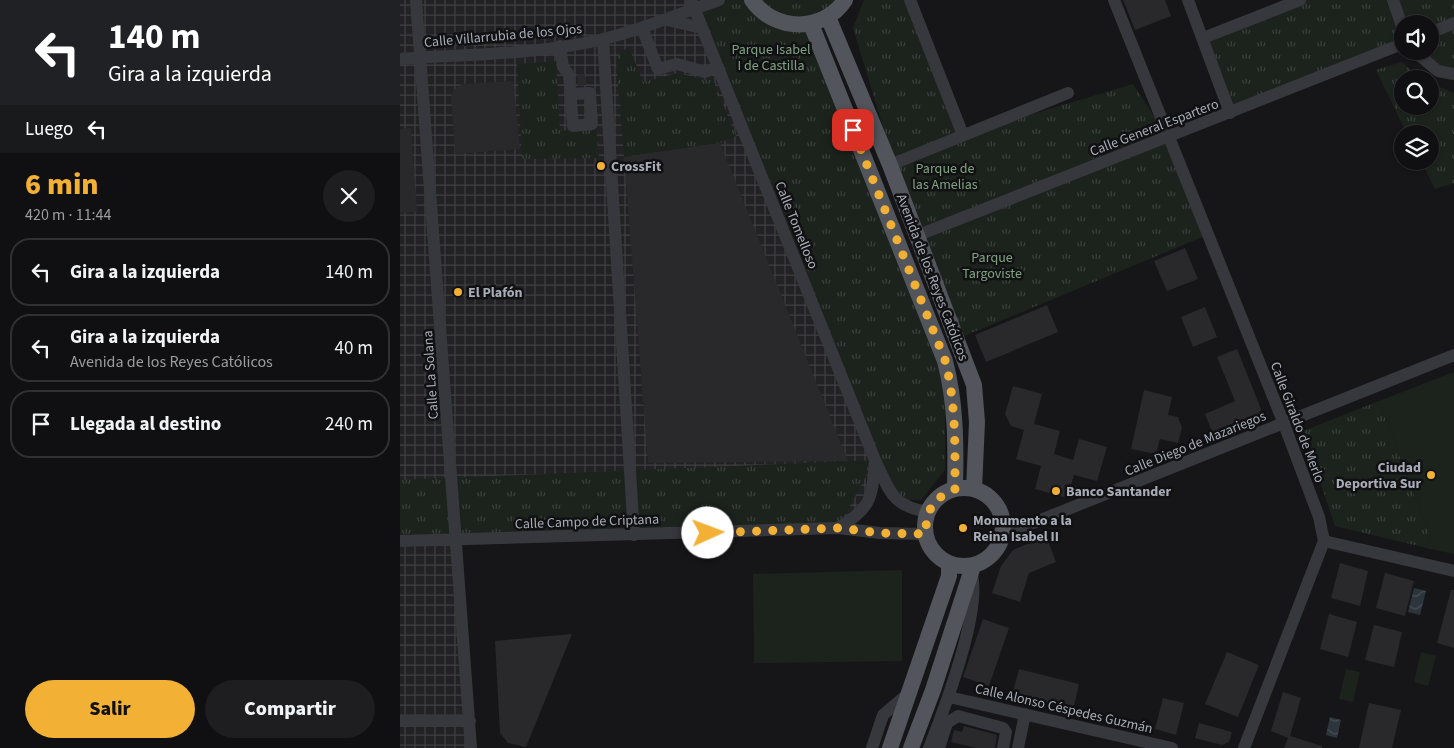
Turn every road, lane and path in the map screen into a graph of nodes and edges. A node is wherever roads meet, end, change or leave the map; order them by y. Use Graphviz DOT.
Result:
graph roads {
  1 [pos="416,0"];
  2 [pos="720,0"];
  3 [pos="752,0"];
  4 [pos="845,0"];
  5 [pos="910,0"];
  6 [pos="1114,0"];
  7 [pos="1188,0"];
  8 [pos="1300,0"];
  9 [pos="1393,0"];
  10 [pos="693,4"];
  11 [pos="1398,15"];
  12 [pos="828,17"];
  13 [pos="665,20"];
  14 [pos="1454,23"];
  15 [pos="811,24"];
  16 [pos="642,28"];
  17 [pos="702,28"];
  18 [pos="1439,29"];
  19 [pos="1203,38"];
  20 [pos="603,39"];
  21 [pos="560,46"];
  22 [pos="1394,47"];
  23 [pos="421,58"];
  24 [pos="400,59"];
  25 [pos="1425,60"];
  26 [pos="718,67"];
  27 [pos="1454,74"];
  28 [pos="1068,93"];
  29 [pos="571,94"];
  30 [pos="607,100"];
  31 [pos="590,101"];
  32 [pos="1230,113"];
  33 [pos="963,135"];
  34 [pos="1168,138"];
  35 [pos="890,165"];
  36 [pos="916,236"];
  37 [pos="1454,355"];
  38 [pos="1284,424"];
  39 [pos="875,460"];
  40 [pos="955,489"];
  41 [pos="974,489"];
  42 [pos="928,512"];
  43 [pos="838,528"];
  44 [pos="925,534"];
  45 [pos="634,535"];
  46 [pos="1003,535"];
  47 [pos="457,540"];
  48 [pos="400,541"];
  49 [pos="1324,541"];
  50 [pos="949,564"];
  51 [pos="972,569"];
  52 [pos="1454,571"];
  53 [pos="910,692"];
  54 [pos="949,697"];
  55 [pos="1025,714"];
  56 [pos="400,721"];
  57 [pos="470,721"];
  58 [pos="471,748"];
  59 [pos="872,748"];
  60 [pos="890,748"];
  61 [pos="911,748"];
  62 [pos="929,748"];
  63 [pos="939,748"];
  64 [pos="1003,748"];
  65 [pos="1018,748"];
  66 [pos="1172,748"];
  67 [pos="1244,748"];
  1 -- 23 [label="street, Calle La Solana"];
  2 -- 10 [label="street, Calle Villarrubia de los Ojos"];
  3 -- 15 [label="main road"];
  4 -- 12 [label="main road"];
  5 -- 33 [label="street"];
  6 -- 34 [label="street, Calle Giraldo de Merlo"];
  7 -- 19 [label="street"];
  8 -- 19 [label="street"];
  9 -- 11 [label="street"];
  10 -- 13 [label="street, Calle Villarrubia de los Ojos"];
  10 -- 17 [label="street, Calle Tomelloso"];
  12 -- 15 [label="main road"];
  12 -- 35 [label="main road, Avenida de los Reyes Católicos"];
  13 -- 16 [label="street, Calle Villarrubia de los Ojos"];
  13 -- 17 [label="street"];
  14 -- 18 [label="street"];
  15 -- 40 [label="main road, Avenida de los Reyes Católicos"];
  16 -- 20 [label="street, Calle Villarrubia de los Ojos"];
  16 -- 26 [label="street"];
  17 -- 26 [label="street, Calle Tomelloso"];
  19 -- 32 [label="street"];
  20 -- 21 [label="street, Calle Villarrubia de los Ojos"];
  20 -- 30 [label="street"];
  21 -- 23 [label="street, Calle Villarrubia de los Ojos"];
  21 -- 29 [label="street"];
  22 -- 32 [label="street, Calle General Espartero"];
  23 -- 24 [label="street, Calle Villarrubia de los Ojos"];
  23 -- 47 [label="street, Calle La Solana"];
  25 -- 27 [label="street"];
  26 -- 39 [label="street, Calle Tomelloso"];
  28 -- 33 [label="street"];
  29 -- 31 [label="street"];
  29 -- 31 [label="street"];
  30 -- 31 [label="street"];
  30 -- 45 [label="street"];
  32 -- 34 [label="street, Calle General Espartero"];
  33 -- 35 [label="street"];
  34 -- 36 [label="street, Calle General Espartero"];
  34 -- 38 [label="street, Calle Giraldo de Merlo"];
  35 -- 36 [label="main road, Avenida de los Reyes Católicos"];
  36 -- 41 [label="main road, Avenida de los Reyes Católicos"];
  37 -- 38 [label="street, Calle Diego de Mazariegos"];
  38 -- 46 [label="street, Calle Diego de Mazariegos"];
  38 -- 49 [label="street, Calle Giraldo de Merlo"];
  39 -- 42 [label="street, Calle Tomelloso"];
  39 -- 43 [label="street, Calle Tomelloso"];
  40 -- 41 [label="main road"];
  40 -- 42 [label="main road"];
  41 -- 46 [label="main road"];
  42 -- 44 [label="main road"];
  43 -- 44 [label="street, Calle Campo de Criptana"];
  43 -- 45 [label="street, Calle Campo de Criptana"];
  44 -- 50 [label="main road"];
  45 -- 47 [label="street, Calle Campo de Criptana"];
  46 -- 51 [label="main road"];
  47 -- 48 [label="street, Calle Campo de Criptana"];
  47 -- 57 [label="street, Calle La Solana"];
  49 -- 52 [label="street"];
  49 -- 67 [label="street"];
  50 -- 51 [label="main road"];
  50 -- 53 [label="main road"];
  51 -- 54 [label="street"];
  51 -- 61 [label="main road"];
  53 -- 59 [label="street"];
  53 -- 60 [label="main road"];
  54 -- 55 [label="street, Calle Alonso Céspedes Guzmán"];
  54 -- 62 [label="street"];
  55 -- 65 [label="street"];
  55 -- 66 [label="street, Calle Alonso Céspedes Guzmán"];
  56 -- 57 [label="street"];
  57 -- 58 [label="street, Calle La Solana"];
  63 -- 64 [label="street"];
}
